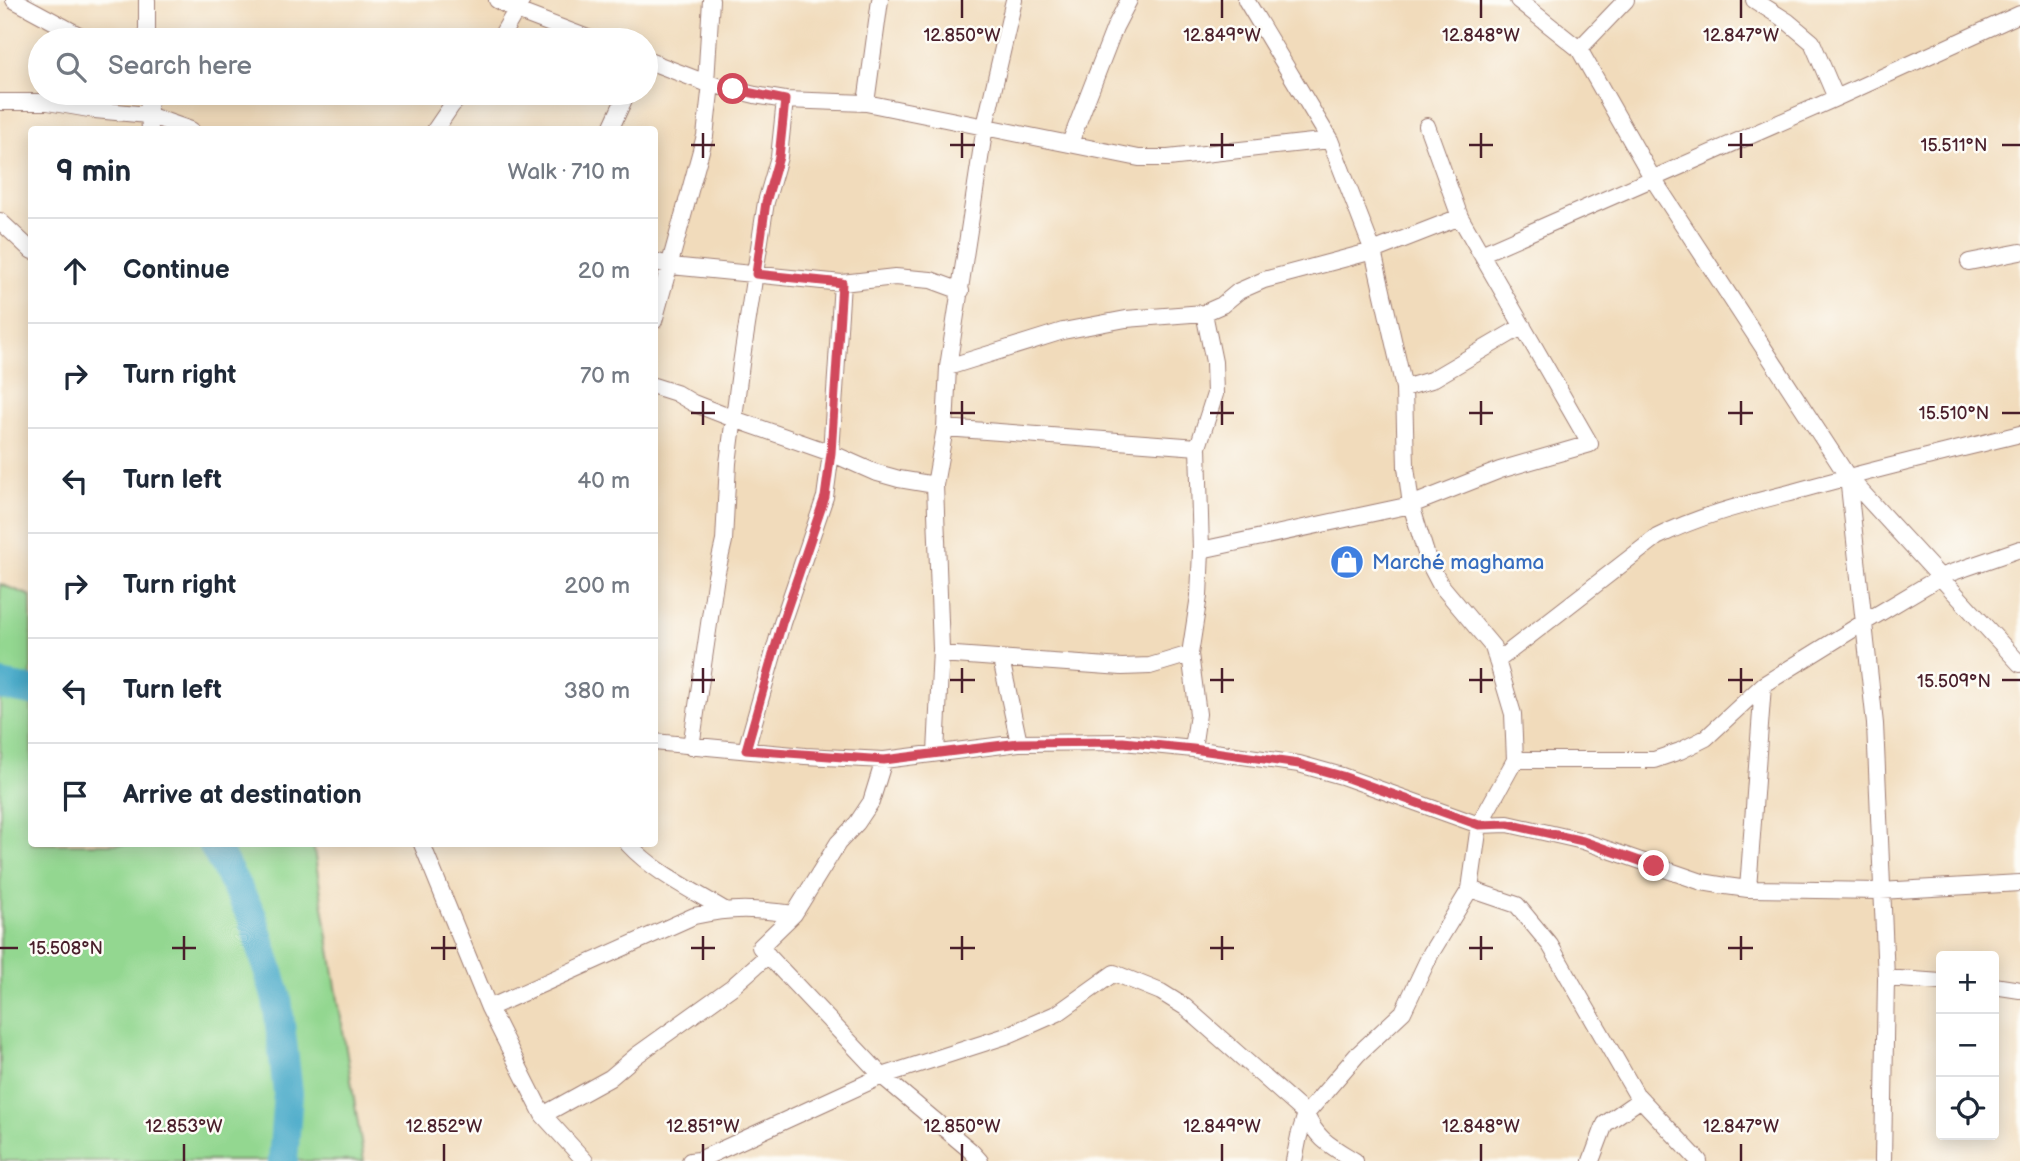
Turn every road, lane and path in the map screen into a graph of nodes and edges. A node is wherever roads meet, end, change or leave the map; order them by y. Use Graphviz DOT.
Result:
graph roads {
  1 [pos="13,0"];
  2 [pos="147,0"];
  3 [pos="497,0"];
  4 [pos="711,0"];
  5 [pos="880,0"];
  6 [pos="1014,0"];
  7 [pos="1129,0"];
  8 [pos="1246,0"];
  9 [pos="1518,0"];
  10 [pos="1626,0"];
  11 [pos="1754,0"];
  12 [pos="519,5"];
  13 [pos="2020,13"];
  14 [pos="66,28"];
  15 [pos="147,28"];
  16 [pos="506,28"];
  17 [pos="568,28"];
  18 [pos="1579,49"];
  19 [pos="658,65"];
  20 [pos="709,83"];
  21 [pos="1836,98"];
  22 [pos="785,100"];
  23 [pos="0,102"];
  24 [pos="28,102"];
  25 [pos="866,103"];
  26 [pos="66,105"];
  27 [pos="452,105"];
  28 [pos="622,105"];
  29 [pos="149,122"];
  30 [pos="170,126"];
  31 [pos="438,126"];
  32 [pos="612,126"];
  33 [pos="985,126"];
  34 [pos="1427,126"];
  35 [pos="1330,140"];
  36 [pos="1069,144"];
  37 [pos="1653,179"];
  38 [pos="1460,216"];
  39 [pos="0,221"];
  40 [pos="28,247"];
  41 [pos="1373,250"];
  42 [pos="2020,252"];
  43 [pos="1481,254"];
  44 [pos="658,262"];
  45 [pos="1969,262"];
  46 [pos="671,266"];
  47 [pos="756,274"];
  48 [pos="842,283"];
  49 [pos="961,291"];
  50 [pos="658,308"];
  51 [pos="1204,313"];
  52 [pos="1523,326"];
  53 [pos="948,367"];
  54 [pos="658,387"];
  55 [pos="1404,388"];
  56 [pos="734,419"];
  57 [pos="945,428"];
  58 [pos="2020,434"];
  59 [pos="1198,447"];
  60 [pos="831,453"];
  61 [pos="1848,477"];
  62 [pos="935,485"];
  63 [pos="1411,505"];
  64 [pos="2020,549"];
  65 [pos="1201,550"];
  66 [pos="1942,576"];
  67 [pos="1863,623"];
  68 [pos="941,654"];
  69 [pos="1190,654"];
  70 [pos="1001,659"];
  71 [pos="1497,661"];
  72 [pos="2020,664"];
  73 [pos="1763,685"];
  74 [pos="658,743"];
  75 [pos="1019,743"];
  76 [pos="691,747"];
  77 [pos="1193,749"];
  78 [pos="746,750"];
  79 [pos="936,753"];
  80 [pos="884,760"];
  81 [pos="1515,760"];
  82 [pos="1479,825"];
  83 [pos="423,847"];
  84 [pos="631,847"];
  85 [pos="2020,883"];
  86 [pos="1470,888"];
  87 [pos="1748,888"];
  88 [pos="1880,891"];
  89 [pos="723,909"];
  90 [pos="794,914"];
  91 [pos="768,955"];
  92 [pos="1886,978"];
  93 [pos="1936,982"];
  94 [pos="1999,987"];
  95 [pos="2020,989"];
  96 [pos="489,1008"];
  97 [pos="882,1076"];
  98 [pos="1641,1099"];
  99 [pos="1306,1114"];
  100 [pos="543,1115"];
  101 [pos="586,1161"];
  102 [pos="690,1161"];
  103 [pos="980,1161"];
  104 [pos="1294,1161"];
  105 [pos="1355,1161"];
  106 [pos="1591,1161"];
  107 [pos="1699,1161"];
  108 [pos="1883,1161"];
  1 -- 14 [label="street"];
  2 -- 15 [label="street"];
  3 -- 12 [label="street"];
  4 -- 20 [label="street"];
  5 -- 25 [label="street"];
  6 -- 33 [label="street"];
  7 -- 36 [label="street"];
  8 -- 35 [label="street"];
  9 -- 18 [label="street"];
  10 -- 18 [label="street"];
  11 -- 21 [label="street"];
  12 -- 16 [label="street"];
  12 -- 17 [label="street"];
  13 -- 21 [label="street"];
  18 -- 37 [label="street"];
  19 -- 20 [label="street"];
  20 -- 22 [label="street"];
  20 -- 46 [label="street"];
  21 -- 37 [label="street"];
  22 -- 25 [label="street"];
  22 -- 47 [label="street"];
  23 -- 24 [label="street"];
  25 -- 33 [label="street"];
  26 -- 29 [label="street"];
  27 -- 31 [label="street"];
  28 -- 32 [label="street"];
  29 -- 30 [label="street"];
  33 -- 36 [label="street"];
  33 -- 49 [label="street"];
  34 -- 38 [label="street"];
  35 -- 36 [label="street"];
  35 -- 41 [label="street"];
  37 -- 43 [label="street"];
  37 -- 61 [label="street"];
  38 -- 41 [label="street"];
  38 -- 43 [label="street"];
  39 -- 40 [label="street"];
  41 -- 51 [label="street"];
  41 -- 55 [label="street"];
  42 -- 45 [label="street"];
  43 -- 52 [label="street"];
  44 -- 46 [label="street"];
  46 -- 47 [label="street"];
  46 -- 50 [label="street"];
  47 -- 48 [label="street"];
  47 -- 56 [label="street"];
  48 -- 49 [label="street"];
  48 -- 60 [label="street"];
  49 -- 53 [label="street"];
  51 -- 53 [label="street"];
  51 -- 59 [label="street"];
  52 -- 55 [label="street"];
  52 -- 63 [label="street"];
  53 -- 57 [label="street"];
  54 -- 56 [label="street"];
  55 -- 63 [label="street"];
  56 -- 60 [label="street"];
  56 -- 76 [label="street"];
  57 -- 59 [label="street"];
  57 -- 62 [label="street"];
  58 -- 61 [label="street"];
  59 -- 65 [label="street"];
  60 -- 62 [label="street"];
  60 -- 78 [label="street"];
  61 -- 66 [label="street"];
  61 -- 67 [label="street"];
  61 -- 71 [label="street"];
  62 -- 68 [label="street"];
  63 -- 65 [label="street"];
  63 -- 71 [label="street"];
  64 -- 66 [label="street"];
  65 -- 69 [label="street"];
  66 -- 67 [label="street"];
  66 -- 72 [label="street"];
  67 -- 73 [label="street"];
  67 -- 88 [label="street"];
  68 -- 70 [label="street"];
  68 -- 79 [label="street"];
  69 -- 70 [label="street"];
  69 -- 77 [label="street"];
  70 -- 75 [label="street"];
  71 -- 81 [label="street"];
  73 -- 81 [label="street"];
  73 -- 87 [label="street"];
  74 -- 76 [label="street"];
  75 -- 77 [label="street"];
  75 -- 79 [label="street"];
  76 -- 78 [label="street"];
  77 -- 82 [label="street"];
  78 -- 80 [label="street"];
  79 -- 80 [label="street"];
  80 -- 90 [label="street"];
  81 -- 82 [label="street"];
  82 -- 86 [label="street"];
  82 -- 87 [label="street"];
  83 -- 96 [label="street"];
  84 -- 89 [label="street"];
  85 -- 88 [label="street"];
  86 -- 98 [label="street"];
  86 -- 99 [label="street"];
  87 -- 88 [label="street"];
  88 -- 92 [label="street"];
  89 -- 90 [label="street"];
  89 -- 96 [label="street"];
  90 -- 91 [label="street"];
  91 -- 97 [label="street"];
  91 -- 100 [label="street"];
  92 -- 93 [label="street"];
  92 -- 108 [label="street"];
  94 -- 95 [label="street"];
  96 -- 100 [label="street"];
  97 -- 99 [label="street"];
  97 -- 102 [label="street"];
  97 -- 103 [label="street"];
  98 -- 106 [label="street"];
  98 -- 107 [label="street"];
  99 -- 104 [label="street"];
  99 -- 105 [label="street"];
  100 -- 101 [label="street"];
}
